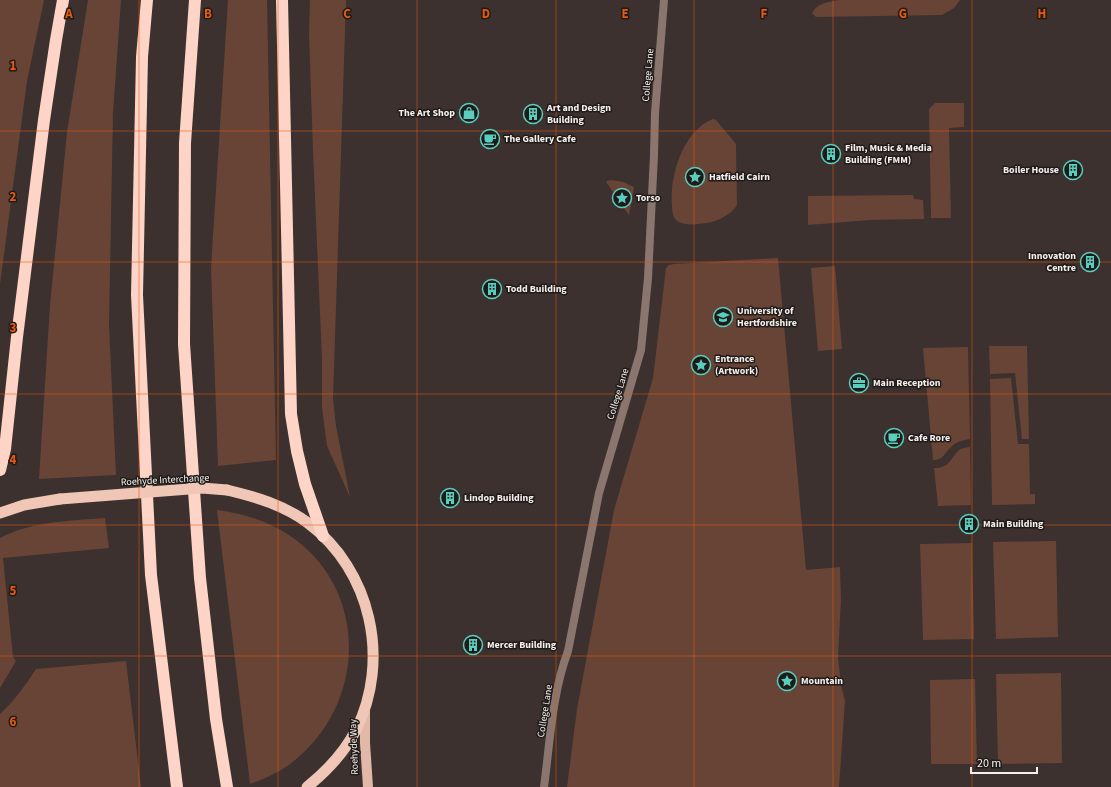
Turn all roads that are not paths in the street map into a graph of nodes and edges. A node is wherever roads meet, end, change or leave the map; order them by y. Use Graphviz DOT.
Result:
graph roads {
  1 [pos="63,0"];
  2 [pos="147,0"];
  3 [pos="195,0"];
  4 [pos="282,0"];
  5 [pos="664,0"];
  6 [pos="0,470"];
  7 [pos="0,513"];
  8 [pos="323,536"];
  9 [pos="366,707"];
  10 [pos="177,787"];
  11 [pos="227,787"];
  12 [pos="307,787"];
  13 [pos="368,787"];
  14 [pos="544,787"];
  1 -- 6 [label="highway"];
  2 -- 10 [label="highway"];
  3 -- 11 [label="highway"];
  4 -- 8 [label="highway"];
  5 -- 14 [label="street, College Lane"];
  7 -- 8 [label="highway, Roehyde Interchange, bridge"];
  8 -- 9 [label="highway, Roehyde Interchange"];
  9 -- 12 [label="highway, Roehyde Interchange"];
  9 -- 13 [label="main road, Roehyde Way"];
}
